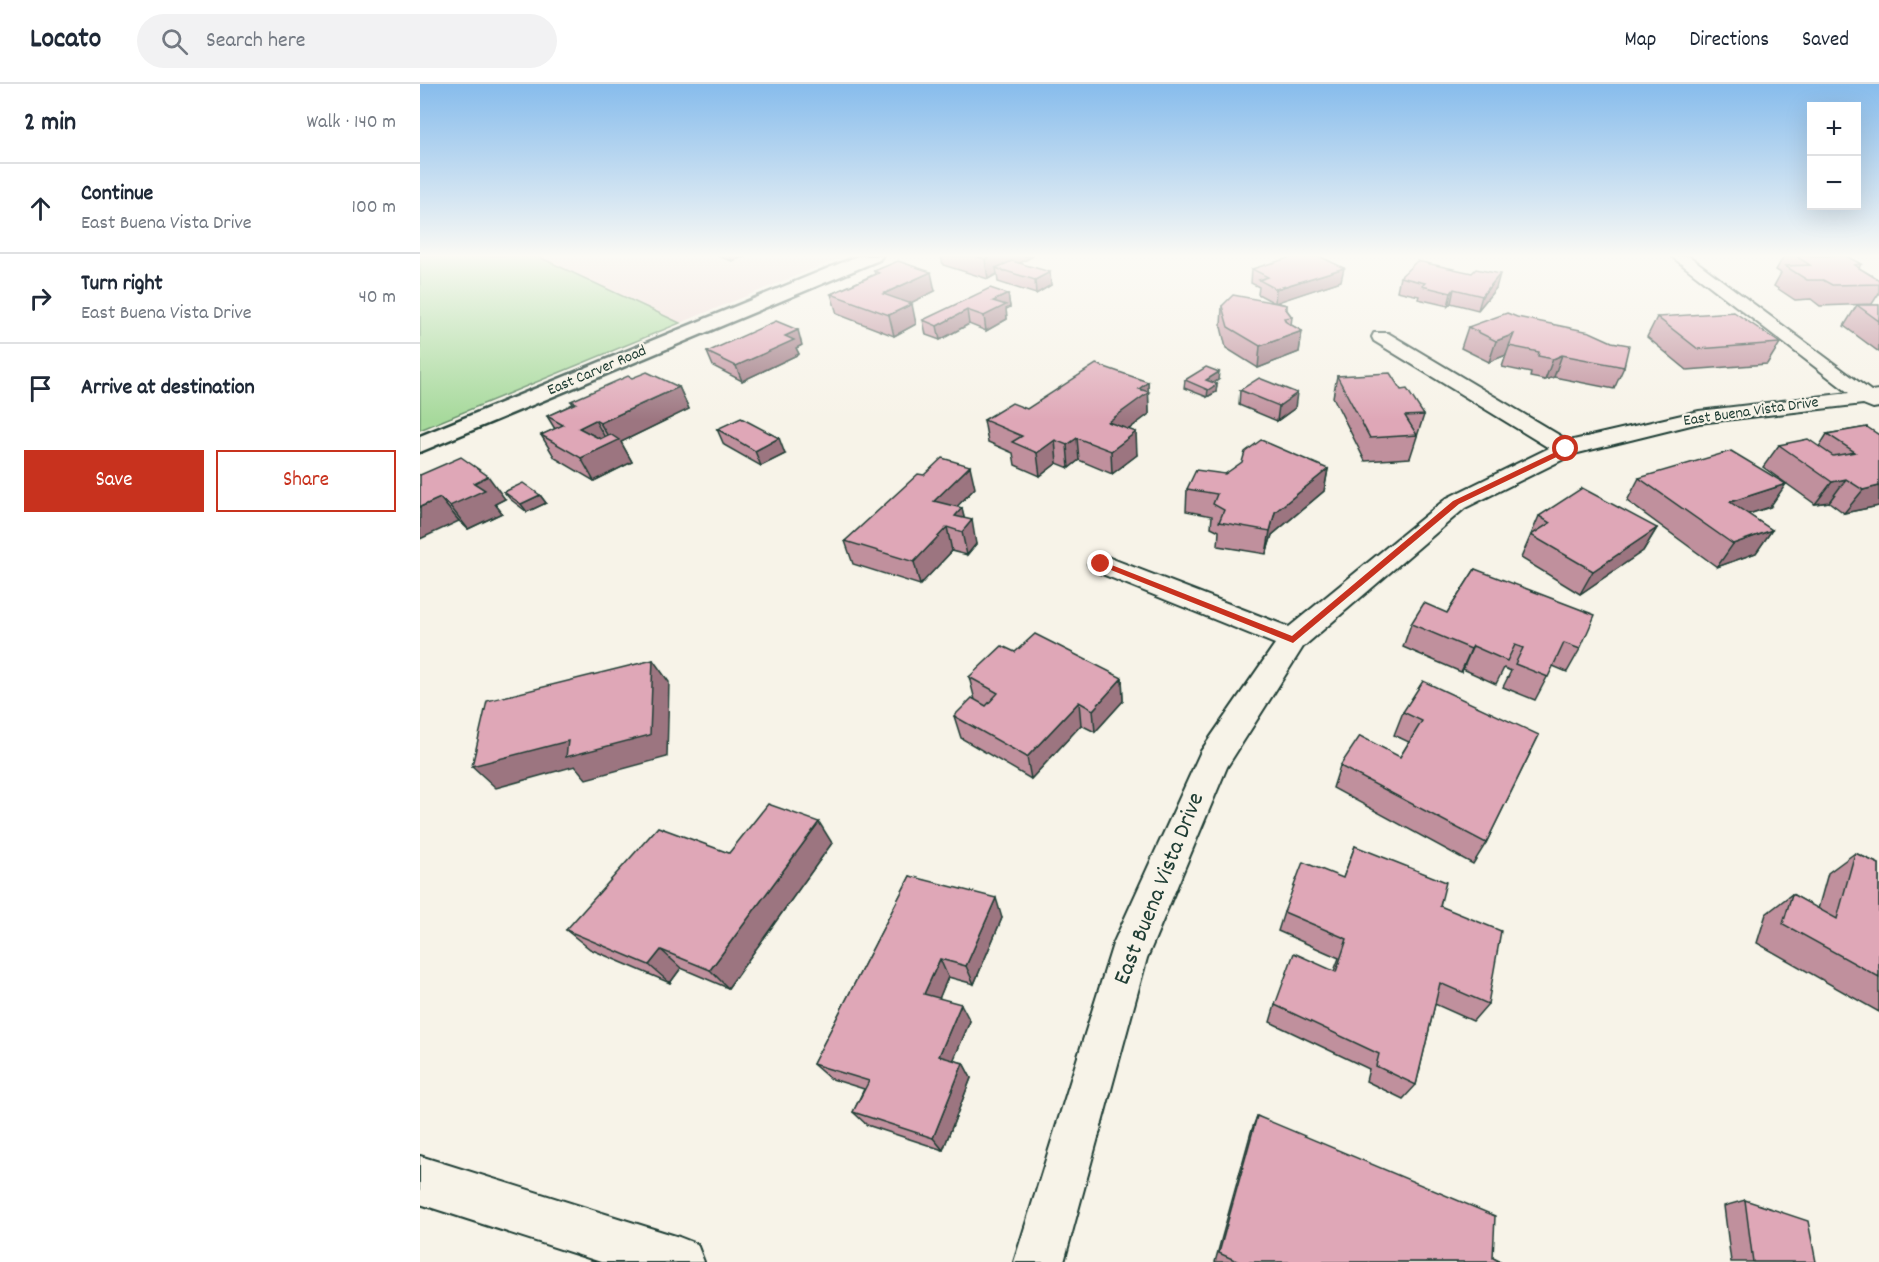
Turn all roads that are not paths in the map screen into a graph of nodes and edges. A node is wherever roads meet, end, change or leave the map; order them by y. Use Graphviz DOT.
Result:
graph roads {
  1 [pos="741,311"];
  2 [pos="1754,311"];
  3 [pos="1381,337"];
  4 [pos="1875,399"];
  5 [pos="420,445"];
  6 [pos="1566,449"];
  7 [pos="1101,564"];
  8 [pos="1293,640"];
  9 [pos="420,1180"];
  10 [pos="679,1262"];
  11 [pos="1039,1262"];
  1 -- 5 [label="street, East Carver Road"];
  2 -- 4 [label="street"];
  3 -- 6 [label="street"];
  4 -- 6 [label="street, East Buena Vista Drive"];
  6 -- 8 [label="street, East Buena Vista Drive"];
  7 -- 8 [label="street"];
  8 -- 11 [label="street, East Buena Vista Drive"];
  9 -- 10 [label="street"];
}
